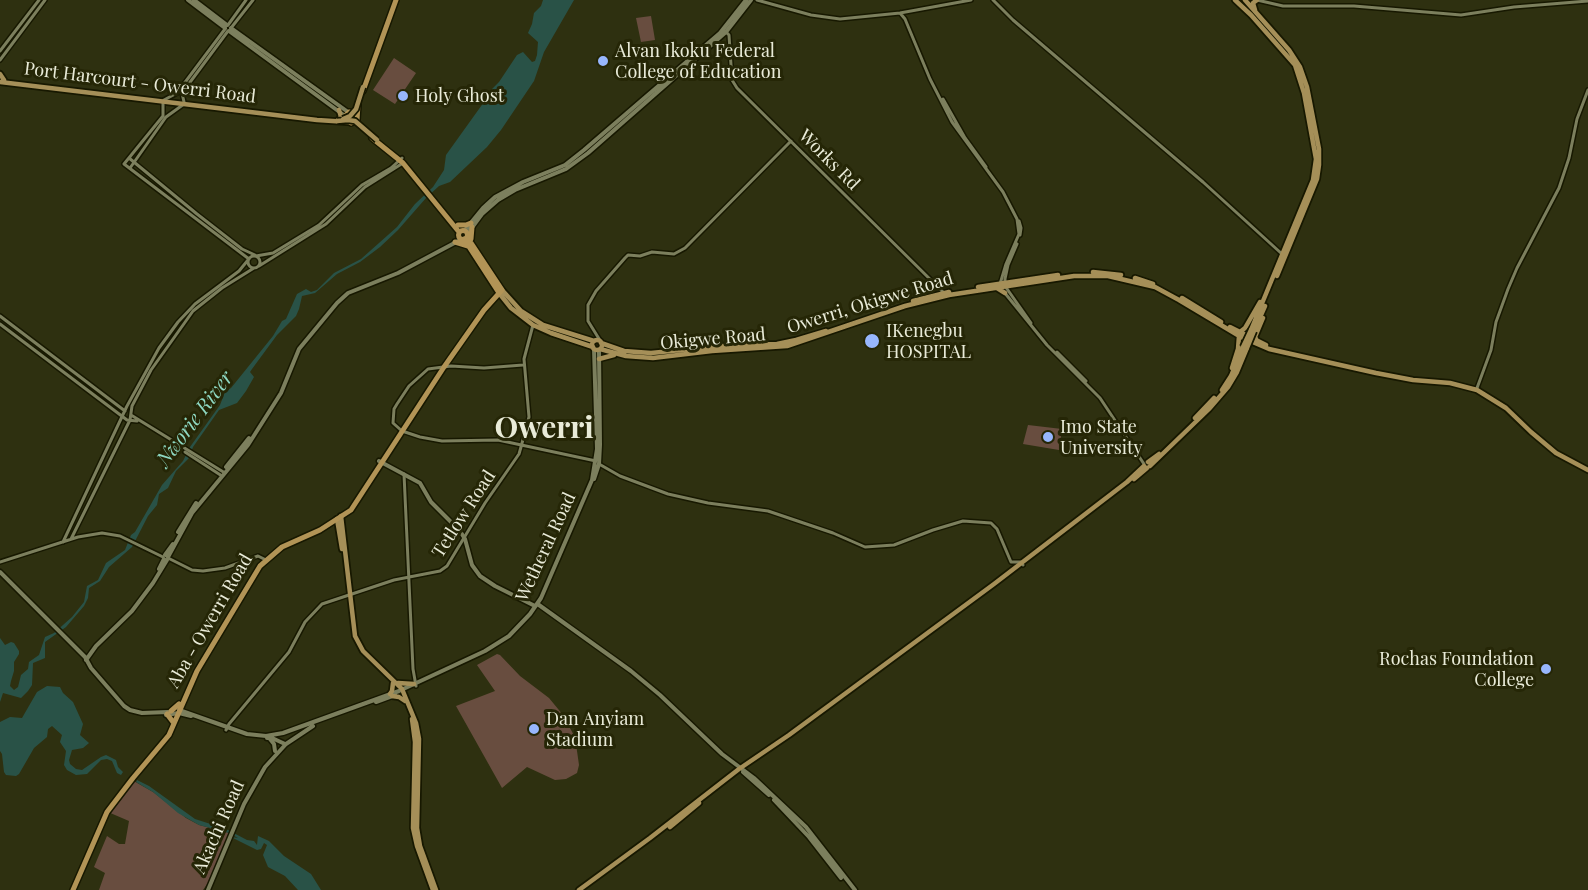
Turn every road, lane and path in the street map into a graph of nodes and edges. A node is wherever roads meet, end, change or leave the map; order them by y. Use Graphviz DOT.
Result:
graph roads {
  1 [pos="39,0"];
  2 [pos="45,0"];
  3 [pos="188,0"];
  4 [pos="194,0"];
  5 [pos="246,0"];
  6 [pos="394,0"];
  7 [pos="746,0"];
  8 [pos="751,0"];
  9 [pos="756,0"];
  10 [pos="971,0"];
  11 [pos="993,0"];
  12 [pos="1235,0"];
  13 [pos="1245,0"];
  14 [pos="1257,0"];
  15 [pos="1588,1"];
  16 [pos="252,2"];
  17 [pos="900,13"];
  18 [pos="1257,15"];
  19 [pos="228,28"];
  20 [pos="725,31"];
  21 [pos="1283,46"];
  22 [pos="0,51"];
  23 [pos="0,60"];
  24 [pos="367,71"];
  25 [pos="0,74"];
  26 [pos="1,81"];
  27 [pos="1588,90"];
  28 [pos="163,101"];
  29 [pos="184,103"];
  30 [pos="349,115"];
  31 [pos="312,119"];
  32 [pos="335,120"];
  33 [pos="791,141"];
  34 [pos="389,147"];
  35 [pos="129,158"];
  36 [pos="403,161"];
  37 [pos="135,162"];
  38 [pos="130,168"];
  39 [pos="372,181"];
  40 [pos="472,225"];
  41 [pos="456,226"];
  42 [pos="1294,230"];
  43 [pos="462,236"];
  44 [pos="470,245"];
  45 [pos="1283,254"];
  46 [pos="256,256"];
  47 [pos="249,259"];
  48 [pos="259,266"];
  49 [pos="254,268"];
  50 [pos="1278,271"];
  51 [pos="1001,283"];
  52 [pos="1012,283"];
  53 [pos="498,292"];
  54 [pos="945,294"];
  55 [pos="1007,294"];
  56 [pos="1267,297"];
  57 [pos="0,316"];
  58 [pos="535,323"];
  59 [pos="0,324"];
  60 [pos="1240,334"];
  61 [pos="1259,344"];
  62 [pos="597,345"];
  63 [pos="760,347"];
  64 [pos="619,355"];
  65 [pos="448,358"];
  66 [pos="599,359"];
  67 [pos="524,364"];
  68 [pos="1348,365"];
  69 [pos="454,366"];
  70 [pos="442,367"];
  71 [pos="1231,379"];
  72 [pos="1477,388"];
  73 [pos="125,411"];
  74 [pos="131,415"];
  75 [pos="123,417"];
  76 [pos="130,420"];
  77 [pos="401,431"];
  78 [pos="522,444"];
  79 [pos="188,452"];
  80 [pos="380,462"];
  81 [pos="598,462"];
  82 [pos="1146,465"];
  83 [pos="1588,469"];
  84 [pos="223,474"];
  85 [pos="404,474"];
  86 [pos="339,518"];
  87 [pos="71,539"];
  88 [pos="465,539"];
  89 [pos="63,542"];
  90 [pos="166,558"];
  91 [pos="265,559"];
  92 [pos="0,562"];
  93 [pos="1022,563"];
  94 [pos="0,574"];
  95 [pos="410,577"];
  96 [pos="349,593"];
  97 [pos="537,607"];
  98 [pos="86,659"];
  99 [pos="394,682"];
  100 [pos="414,685"];
  101 [pos="402,691"];
  102 [pos="391,695"];
  103 [pos="406,700"];
  104 [pos="176,712"];
  105 [pos="187,714"];
  106 [pos="309,725"];
  107 [pos="226,729"];
  108 [pos="272,735"];
  109 [pos="255,736"];
  110 [pos="266,738"];
  111 [pos="284,743"];
  112 [pos="275,751"];
  113 [pos="747,764"];
  114 [pos="740,768"];
  115 [pos="748,774"];
  116 [pos="234,828"];
  117 [pos="663,830"];
  118 [pos="829,860"];
  119 [pos="71,890"];
  120 [pos="207,890"];
  121 [pos="434,890"];
  122 [pos="579,890"];
  123 [pos="584,890"];
  124 [pos="854,890"];
  1 -- 22 [label="street"];
  2 -- 23 [label="street"];
  3 -- 19 [label="main road"];
  4 -- 19 [label="main road"];
  5 -- 16 [label="street"];
  5 -- 19 [label="street"];
  6 -- 24 [label="highway"];
  6 -- 30 [label="highway"];
  7 -- 20 [label="main road"];
  8 -- 20 [label="main road"];
  9 -- 17 [label="street"];
  10 -- 17 [label="street"];
  11 -- 45 [label="street"];
  12 -- 21 [label="main road"];
  13 -- 18 [label="main road"];
  14 -- 15 [label="street"];
  14 -- 18 [label="main road"];
  16 -- 19 [label="street"];
  17 -- 51 [label="street"];
  18 -- 21 [label="main road"];
  19 -- 28 [label="street"];
  19 -- 29 [label="street"];
  19 -- 30 [label="main road"];
  20 -- 33 [label="street, Works Rd"];
  20 -- 40 [label="main road"];
  21 -- 42 [label="main road"];
  24 -- 30 [label="highway"];
  24 -- 32 [label="main road, bridge"];
  25 -- 26 [label="main road"];
  26 -- 28 [label="main road, Port Harcourt - Owerri Road"];
  27 -- 72 [label="street"];
  28 -- 29 [label="main road, Port Harcourt - Owerri Road"];
  28 -- 35 [label="street"];
  29 -- 31 [label="main road, Port Harcourt - Owerri Road"];
  29 -- 37 [label="street"];
  30 -- 31 [label="main road"];
  30 -- 32 [label="main road"];
  30 -- 32 [label="main road"];
  30 -- 34 [label="highway"];
  30 -- 36 [label="highway"];
  31 -- 32 [label="main road"];
  32 -- 34 [label="main road, bridge"];
  33 -- 54 [label="street, Works Rd"];
  33 -- 62 [label="street"];
  34 -- 36 [label="highway"];
  35 -- 37 [label="street"];
  35 -- 38 [label="street"];
  36 -- 39 [label="street"];
  36 -- 41 [label="highway"];
  37 -- 38 [label="street"];
  37 -- 46 [label="street"];
  38 -- 47 [label="street"];
  39 -- 46 [label="street"];
  39 -- 48 [label="street"];
  40 -- 41 [label="highway"];
  40 -- 43 [label="main road"];
  40 -- 44 [label="highway"];
  41 -- 43 [label="highway"];
  42 -- 45 [label="main road"];
  42 -- 50 [label="main road"];
  43 -- 44 [label="highway"];
  43 -- 44 [label="highway"];
  43 -- 84 [label="main road"];
  44 -- 53 [label="highway"];
  45 -- 50 [label="main road"];
  46 -- 47 [label="street"];
  46 -- 48 [label="street"];
  47 -- 49 [label="street"];
  47 -- 73 [label="street"];
  48 -- 49 [label="street"];
  49 -- 74 [label="street"];
  50 -- 56 [label="main road"];
  51 -- 52 [label="main road, Okigwe Road"];
  51 -- 54 [label="main road, Okigwe Road"];
  51 -- 55 [label="main road"];
  51 -- 55 [label="street"];
  52 -- 55 [label="main road"];
  52 -- 60 [label="main road, Okigwe Road"];
  53 -- 58 [label="main road"];
  53 -- 65 [label="highway, Aba - Owerri Road"];
  54 -- 63 [label="main road, Okigwe Road"];
  55 -- 82 [label="street"];
  56 -- 60 [label="main road"];
  56 -- 61 [label="main road"];
  56 -- 71 [label="main road, bridge"];
  57 -- 73 [label="street"];
  58 -- 62 [label="main road"];
  58 -- 67 [label="street, Tetlow Road"];
  59 -- 75 [label="street"];
  60 -- 61 [label="main road, Okigwe Road"];
  60 -- 71 [label="main road"];
  61 -- 68 [label="main road, Okigwe Road"];
  61 -- 71 [label="main road"];
  62 -- 63 [label="main road"];
  62 -- 64 [label="main road, Okigwe Road"];
  62 -- 66 [label="main road, Wetheral Road"];
  62 -- 81 [label="main road, Wetheral Road"];
  63 -- 64 [label="main road, Okigwe Road"];
  64 -- 66 [label="main road"];
  65 -- 69 [label="street"];
  65 -- 70 [label="highway, Aba - Owerri Road"];
  66 -- 81 [label="main road, Wetheral Road"];
  67 -- 69 [label="street"];
  67 -- 78 [label="street, Tetlow Road"];
  68 -- 72 [label="main road"];
  68 -- 83 [label="main road"];
  69 -- 70 [label="street"];
  70 -- 77 [label="highway, Aba - Owerri Road"];
  70 -- 77 [label="street"];
  71 -- 82 [label="main road"];
  72 -- 83 [label="main road"];
  73 -- 74 [label="street"];
  73 -- 75 [label="street"];
  74 -- 76 [label="street"];
  74 -- 79 [label="street"];
  75 -- 76 [label="street"];
  75 -- 89 [label="street"];
  76 -- 79 [label="street"];
  76 -- 87 [label="street"];
  77 -- 78 [label="street"];
  77 -- 80 [label="highway, Aba - Owerri Road"];
  78 -- 81 [label="street"];
  78 -- 88 [label="street, Tetlow Road"];
  79 -- 84 [label="street"];
  80 -- 85 [label="main road"];
  80 -- 86 [label="highway, Aba - Owerri Road"];
  81 -- 93 [label="street"];
  81 -- 97 [label="main road, Wetheral Road"];
  82 -- 93 [label="main road"];
  84 -- 90 [label="main road"];
  85 -- 88 [label="main road"];
  85 -- 95 [label="street"];
  86 -- 91 [label="highway, Aba - Owerri Road"];
  86 -- 96 [label="main road"];
  87 -- 89 [label="street"];
  87 -- 90 [label="street"];
  88 -- 95 [label="street, Tetlow Road"];
  88 -- 97 [label="main road"];
  89 -- 92 [label="street"];
  90 -- 91 [label="street"];
  90 -- 98 [label="main road"];
  91 -- 104 [label="highway, Aba - Owerri Road"];
  93 -- 113 [label="main road"];
  94 -- 98 [label="main road"];
  95 -- 96 [label="street, Tetlow Road"];
  95 -- 100 [label="street"];
  96 -- 99 [label="main road"];
  96 -- 107 [label="street, Tetlow Road"];
  97 -- 100 [label="main road, Wetheral Road"];
  97 -- 114 [label="main road"];
  98 -- 104 [label="main road"];
  99 -- 100 [label="main road"];
  99 -- 101 [label="main road"];
  99 -- 102 [label="main road"];
  100 -- 101 [label="main road, Wetheral Road"];
  100 -- 103 [label="main road"];
  101 -- 102 [label="main road"];
  101 -- 103 [label="main road"];
  102 -- 103 [label="main road"];
  102 -- 106 [label="main road"];
  102 -- 111 [label="main road"];
  103 -- 121 [label="main road"];
  104 -- 105 [label="highway"];
  104 -- 105 [label="highway"];
  104 -- 119 [label="highway, Aba - Owerri Road"];
  105 -- 107 [label="main road"];
  106 -- 108 [label="main road"];
  106 -- 111 [label="main road, Akachi Road"];
  107 -- 109 [label="main road"];
  108 -- 109 [label="main road"];
  108 -- 111 [label="main road"];
  109 -- 110 [label="main road"];
  110 -- 111 [label="main road"];
  110 -- 112 [label="main road"];
  111 -- 112 [label="main road, Akachi Road"];
  111 -- 116 [label="main road, Akachi Road"];
  112 -- 116 [label="main road, Akachi Road"];
  113 -- 114 [label="main road"];
  113 -- 115 [label="main road"];
  114 -- 115 [label="main road"];
  114 -- 117 [label="main road"];
  114 -- 118 [label="main road"];
  115 -- 118 [label="main road"];
  116 -- 120 [label="main road, Akachi Road"];
  117 -- 122 [label="main road"];
  117 -- 123 [label="main road"];
  118 -- 124 [label="main road"];
}
